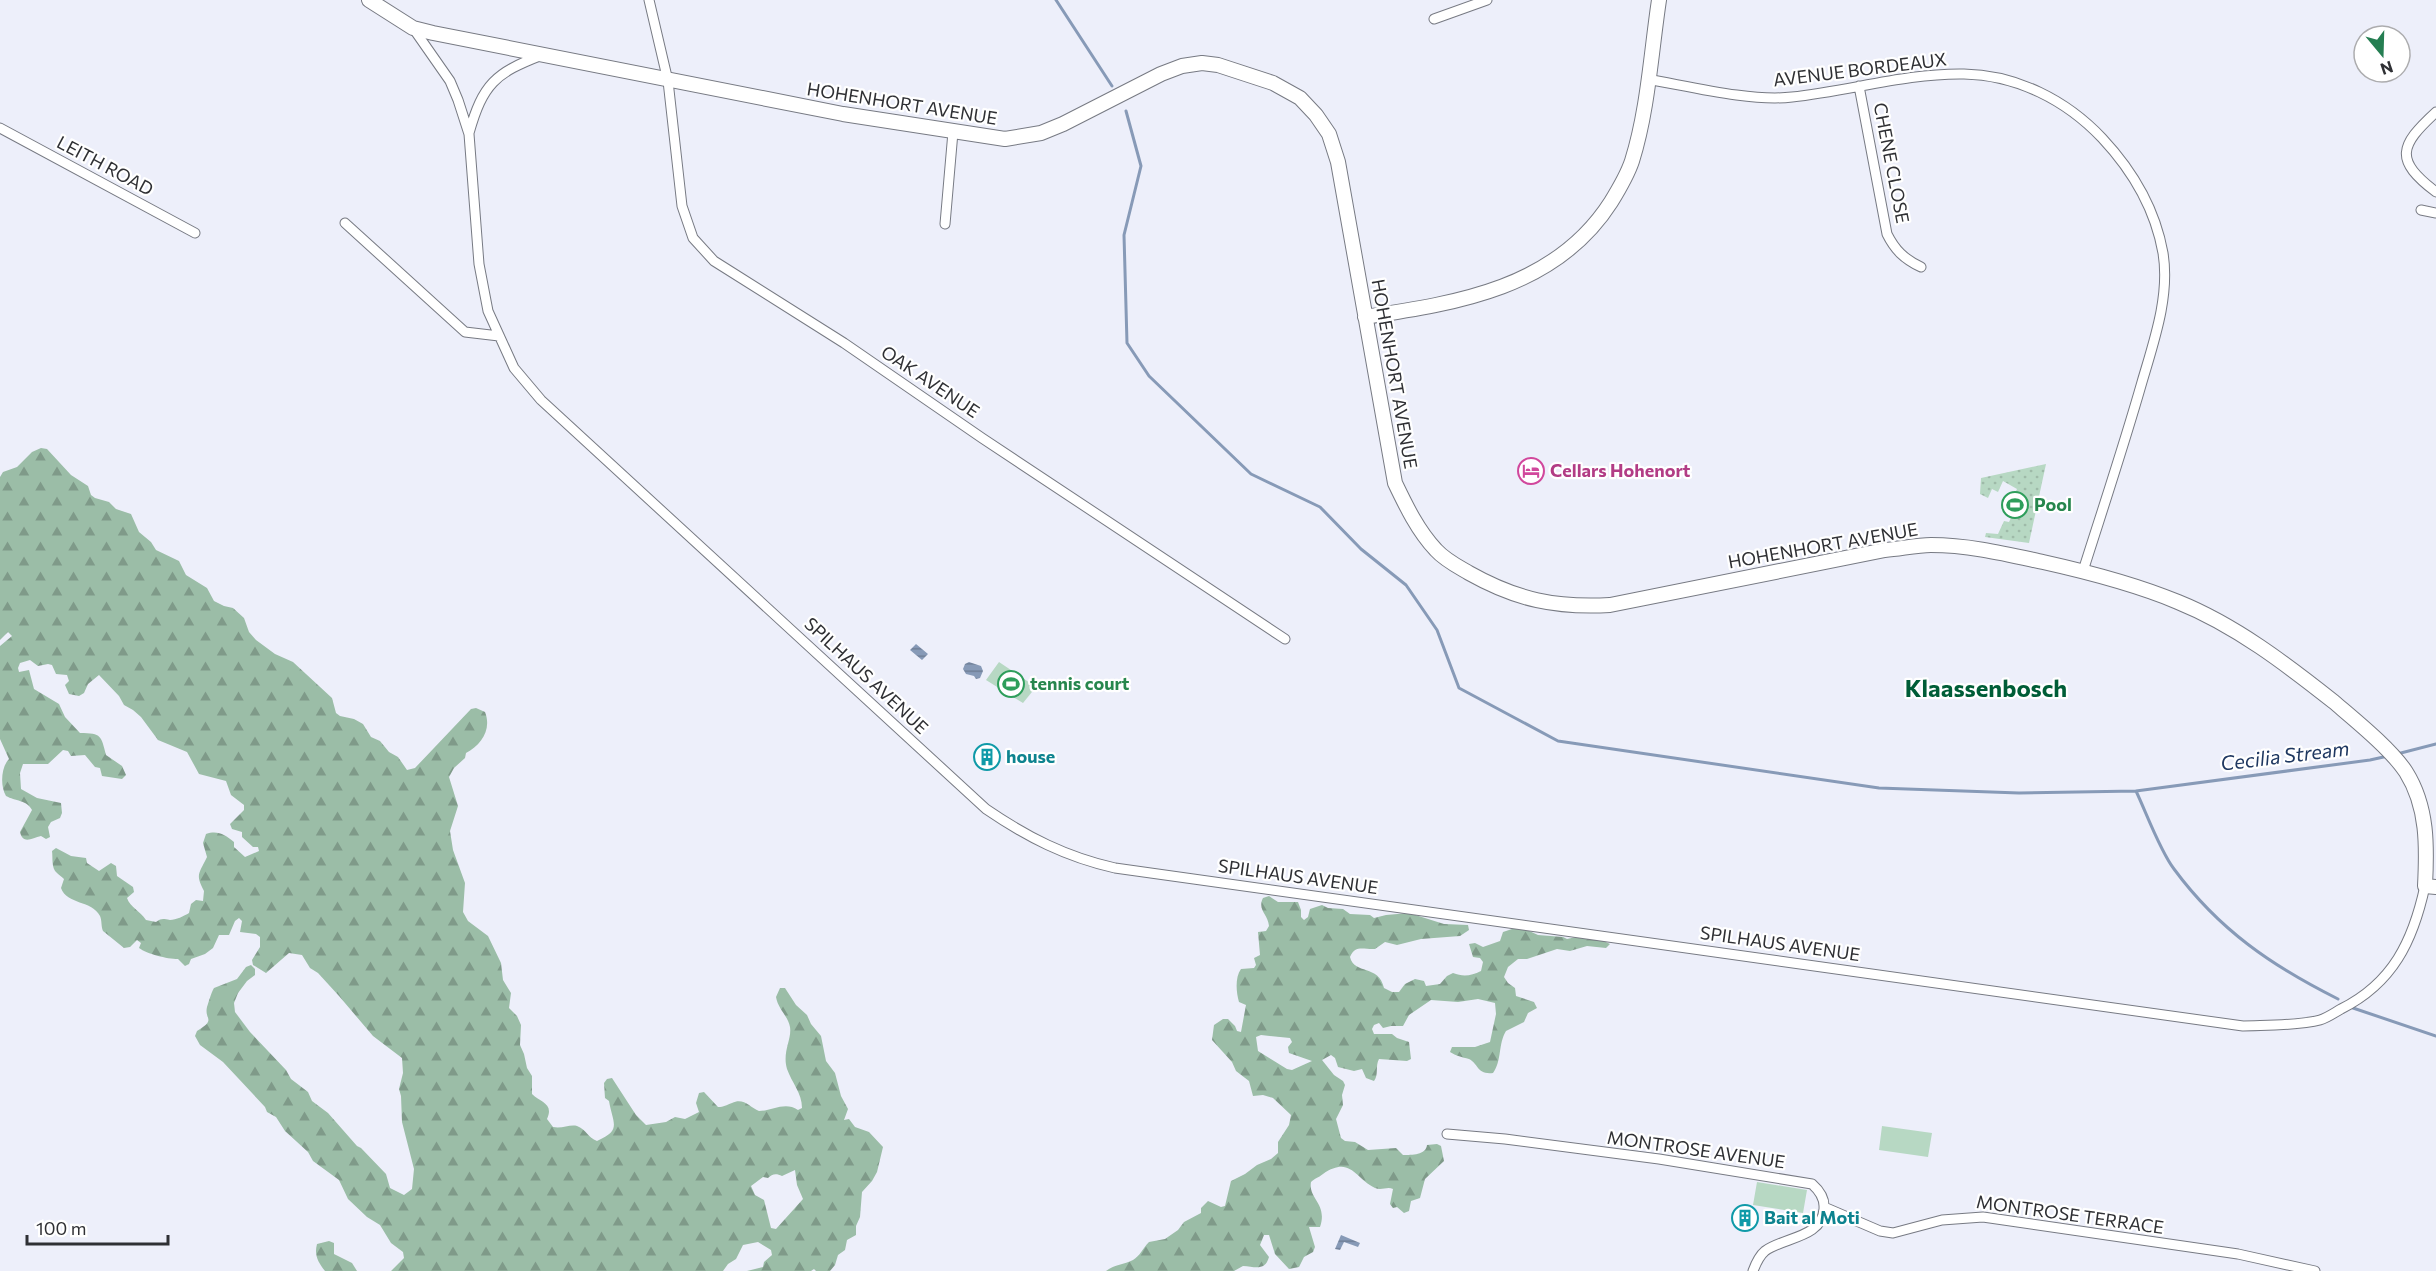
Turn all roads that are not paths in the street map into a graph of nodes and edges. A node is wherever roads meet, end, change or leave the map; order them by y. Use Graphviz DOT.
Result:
graph roads {
  1 [pos="369,0"];
  2 [pos="649,0"];
  3 [pos="1487,0"];
  4 [pos="1658,0"];
  5 [pos="1434,18"];
  6 [pos="413,28"];
  7 [pos="542,55"];
  8 [pos="1647,79"];
  9 [pos="668,81"];
  10 [pos="1858,86"];
  11 [pos="2436,112"];
  12 [pos="0,128"];
  13 [pos="953,132"];
  14 [pos="469,134"];
  15 [pos="2436,192"];
  16 [pos="2421,210"];
  17 [pos="2436,213"];
  18 [pos="345,223"];
  19 [pos="945,224"];
  20 [pos="195,233"];
  21 [pos="1921,267"];
  22 [pos="1365,317"];
  23 [pos="499,336"];
  24 [pos="2083,571"];
  25 [pos="1285,639"];
  26 [pos="2430,887"];
  27 [pos="1446,1134"];
  28 [pos="1824,1207"];
  29 [pos="1753,1271"];
  30 [pos="2315,1271"];
  1 -- 6 [label="street"];
  2 -- 9 [label="street, OAK AVENUE"];
  3 -- 5 [label="street"];
  4 -- 8 [label="street"];
  6 -- 7 [label="street, HOHENHORT AVENUE"];
  6 -- 14 [label="street, SPILHAUS AVENUE"];
  7 -- 9 [label="street, HOHENHORT AVENUE"];
  7 -- 14 [label="street, SPILHAUS AVENUE"];
  8 -- 10 [label="street, AVENUE BORDEAUX"];
  8 -- 22 [label="street"];
  9 -- 13 [label="street, HOHENHORT AVENUE"];
  9 -- 25 [label="street, OAK AVENUE"];
  10 -- 21 [label="street, CHENE CLOSE"];
  10 -- 24 [label="street, AVENUE BORDEAUX"];
  11 -- 15 [label="street"];
  12 -- 20 [label="street, LEITH ROAD"];
  13 -- 19 [label="street"];
  13 -- 22 [label="street, HOHENHORT AVENUE"];
  14 -- 23 [label="street, SPILHAUS AVENUE"];
  16 -- 17 [label="street"];
  18 -- 23 [label="street"];
  22 -- 24 [label="street, HOHENHORT AVENUE"];
  23 -- 26 [label="street, SPILHAUS AVENUE"];
  24 -- 26 [label="street, HOHENHORT AVENUE"];
  27 -- 28 [label="street, MONTROSE AVENUE"];
  28 -- 29 [label="street"];
  28 -- 30 [label="street, MONTROSE TERRACE"];
}
